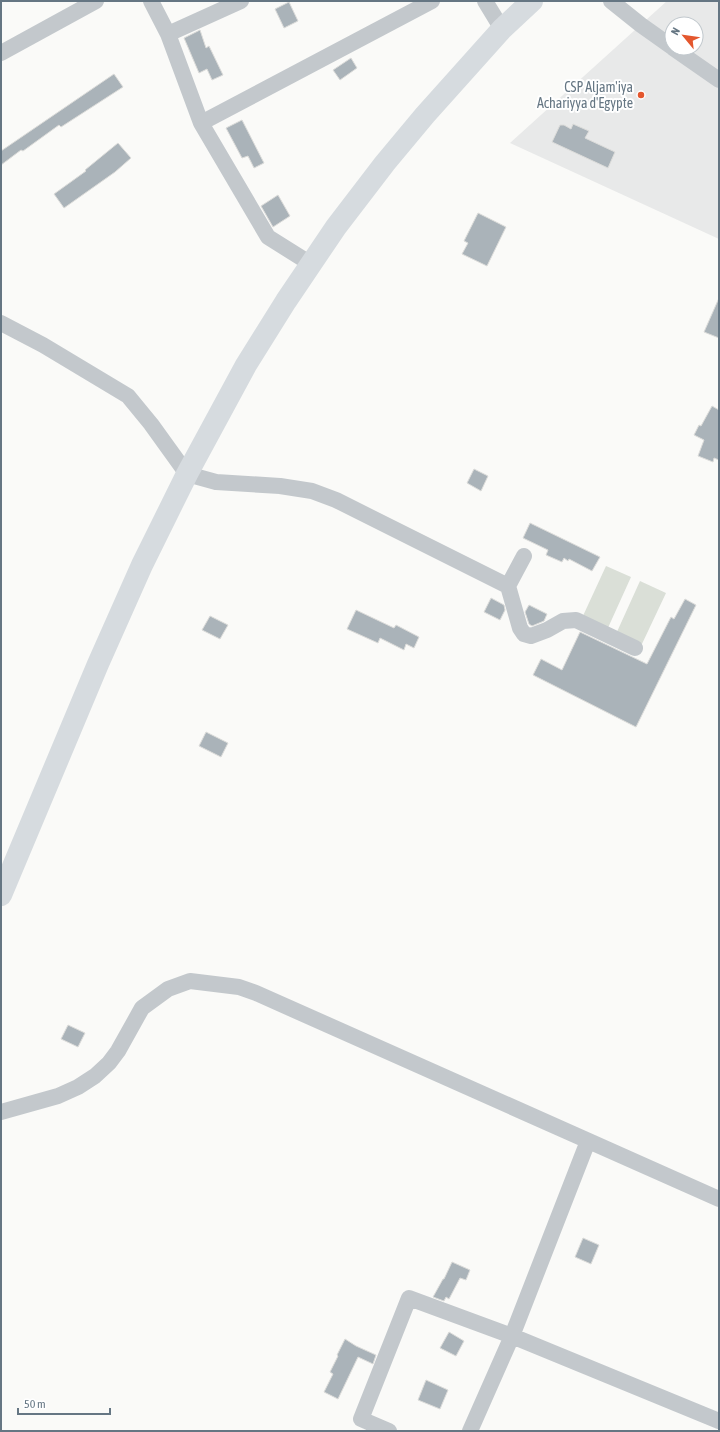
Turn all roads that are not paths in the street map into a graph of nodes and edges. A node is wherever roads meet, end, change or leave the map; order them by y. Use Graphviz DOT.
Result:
graph roads {
  1 [pos="96,1"];
  2 [pos="151,1"];
  3 [pos="241,1"];
  4 [pos="432,1"];
  5 [pos="485,1"];
  6 [pos="532,1"];
  7 [pos="611,1"];
  8 [pos="502,29"];
  9 [pos="168,34"];
  10 [pos="664,42"];
  11 [pos="1,52"];
  12 [pos="684,56"];
  13 [pos="719,80"];
  14 [pos="201,123"];
  15 [pos="311,264"];
  16 [pos="1,323"];
  17 [pos="187,474"];
  18 [pos="524,556"];
  19 [pos="508,586"];
  20 [pos="635,648"];
  21 [pos="1,895"];
  22 [pos="1,1112"];
  23 [pos="588,1141"];
  24 [pos="719,1200"];
  25 [pos="512,1336"];
  26 [pos="719,1421"];
  27 [pos="389,1431"];
  28 [pos="470,1431"];
  1 -- 11 [label="street"];
  2 -- 9 [label="street"];
  3 -- 9 [label="street"];
  4 -- 14 [label="street"];
  5 -- 8 [label="street"];
  6 -- 8 [label="highway"];
  7 -- 10 [label="street"];
  8 -- 15 [label="highway"];
  9 -- 14 [label="street"];
  12 -- 13 [label="street"];
  14 -- 15 [label="street"];
  15 -- 17 [label="highway"];
  16 -- 17 [label="street"];
  17 -- 19 [label="street"];
  17 -- 21 [label="highway"];
  18 -- 19 [label="street"];
  19 -- 20 [label="street"];
  22 -- 23 [label="street"];
  23 -- 24 [label="street"];
  23 -- 25 [label="street"];
  25 -- 26 [label="street"];
  25 -- 27 [label="street"];
  25 -- 28 [label="street"];
}
